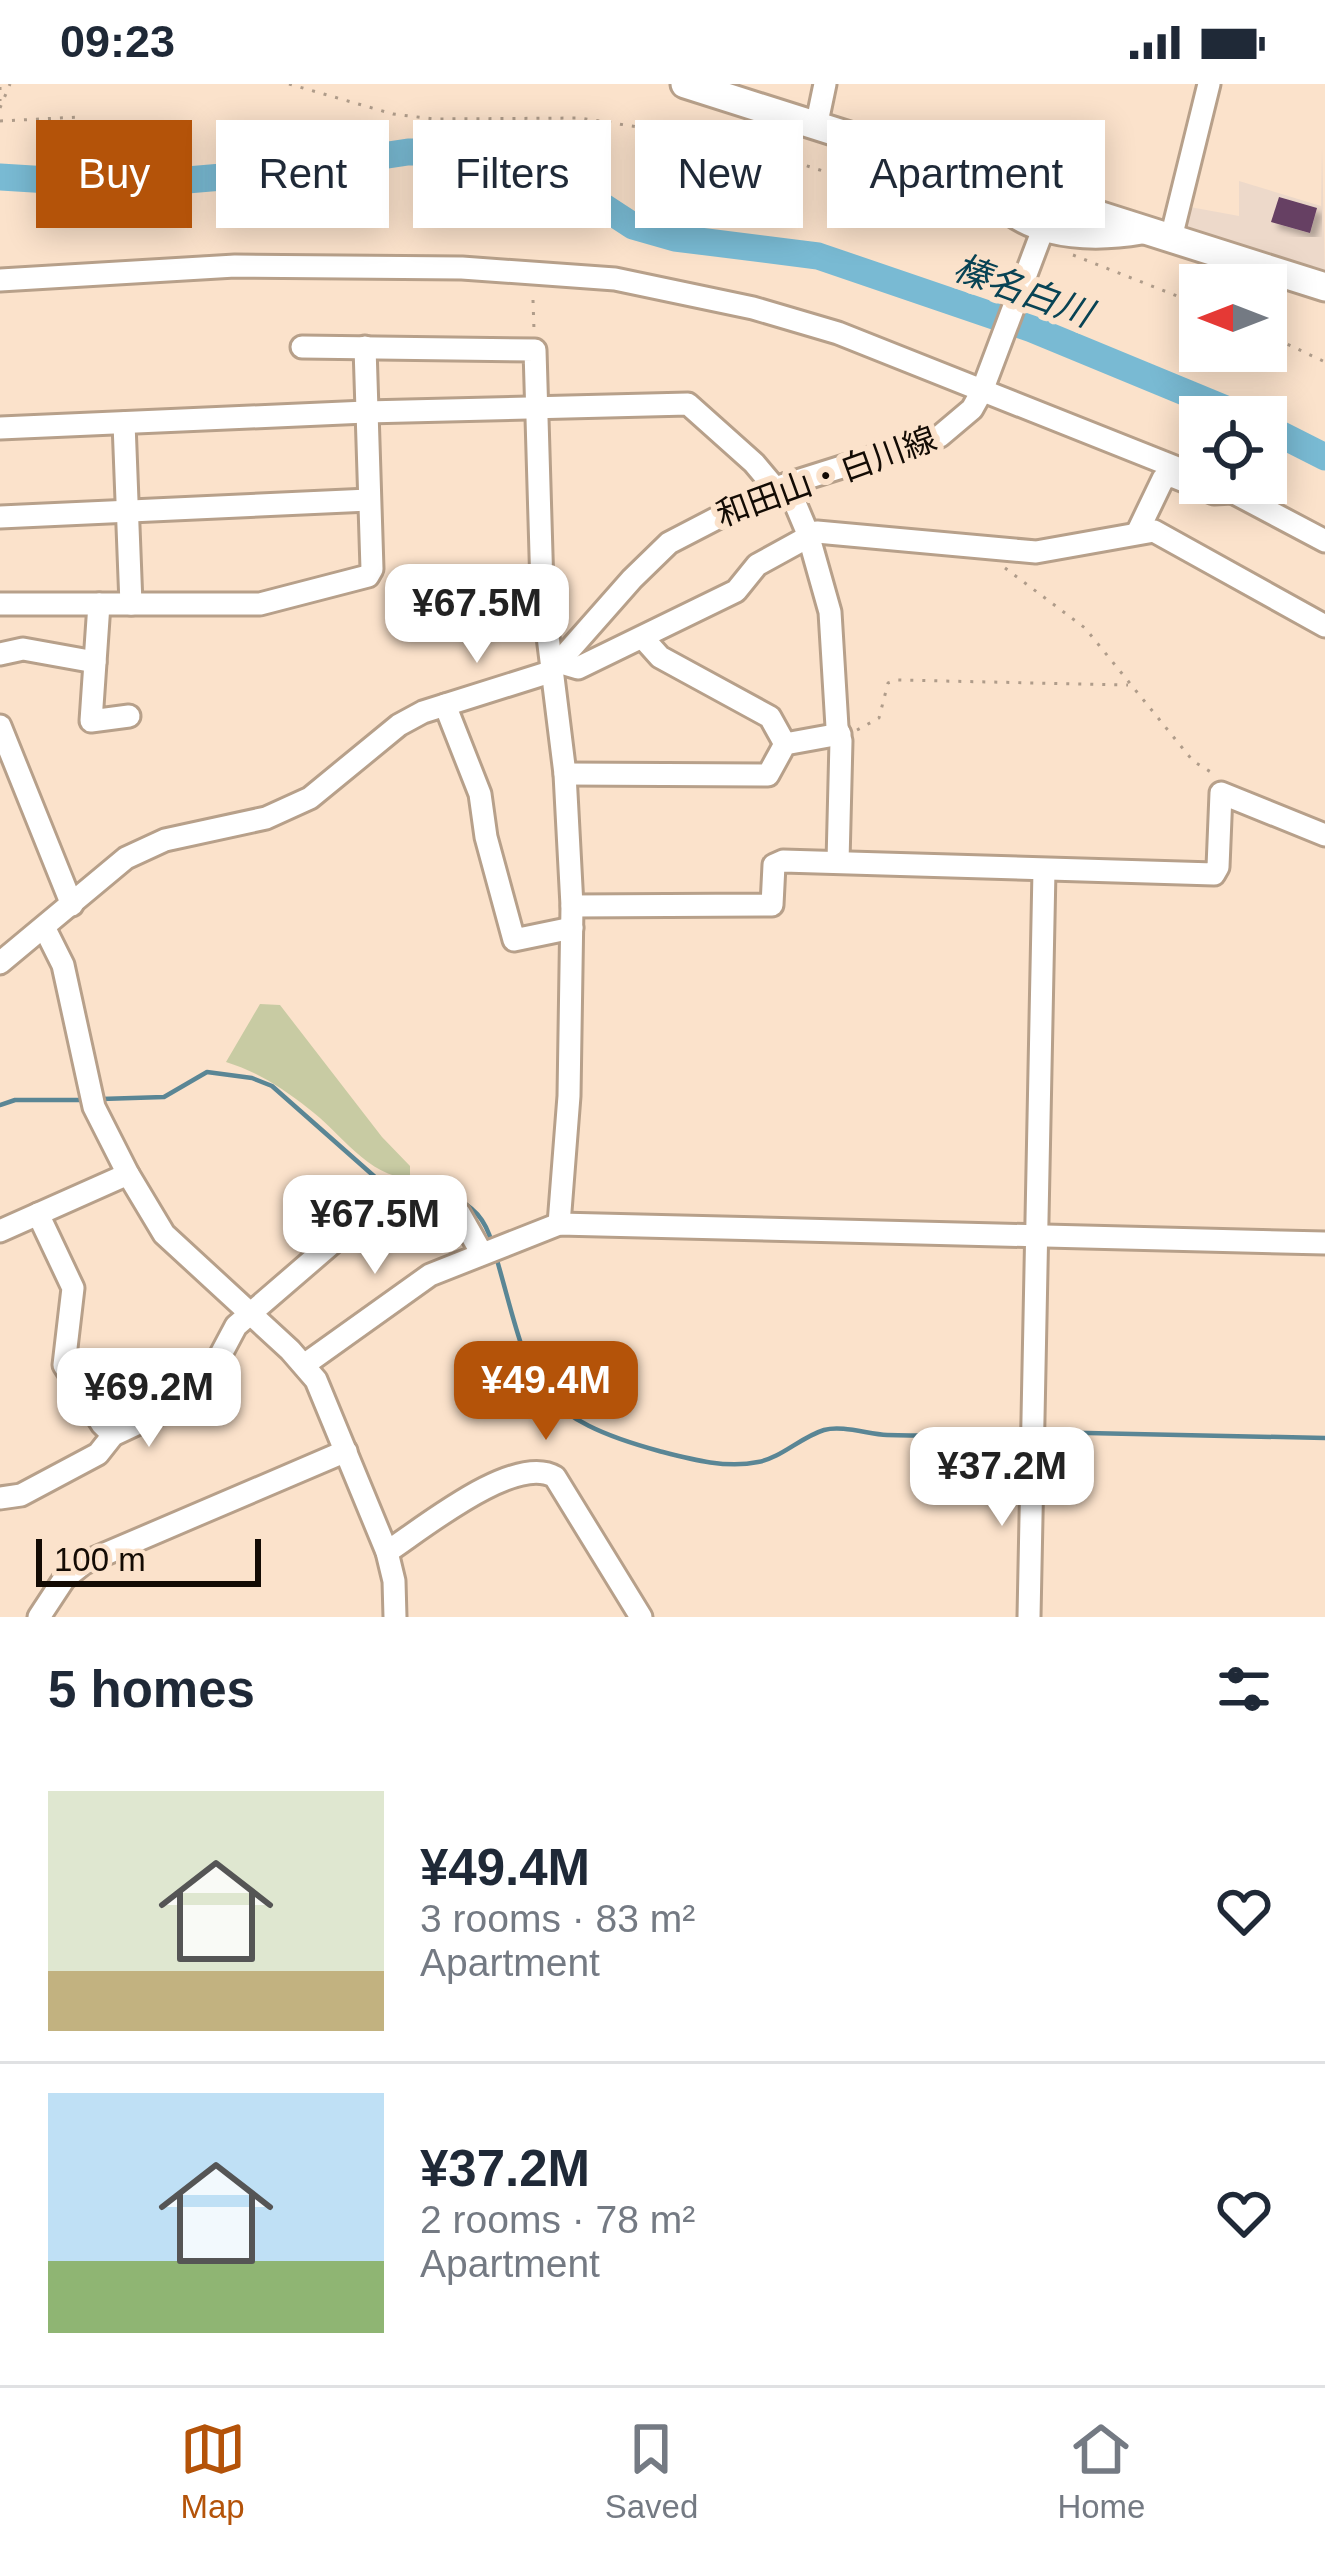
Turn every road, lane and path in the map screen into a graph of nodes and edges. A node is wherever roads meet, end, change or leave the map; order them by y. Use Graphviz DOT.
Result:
graph roads {
  1 [pos="10,84"];
  2 [pos="289,84"];
  3 [pos="685,84"];
  4 [pos="825,84"];
  5 [pos="1210,84"];
  6 [pos="0,87"];
  7 [pos="0,100"];
  8 [pos="0,108"];
  9 [pos="80,117"];
  10 [pos="0,122"];
  11 [pos="816,127"];
  12 [pos="827,130"];
  13 [pos="1105,218"];
  14 [pos="1026,228"];
  15 [pos="1160,235"];
  16 [pos="1035,236"];
  17 [pos="1068,253"];
  18 [pos="0,280"];
  19 [pos="1325,287"];
  20 [pos="1179,297"];
  21 [pos="533,299"];
  22 [pos="1287,344"];
  23 [pos="302,346"];
  24 [pos="365,347"];
  25 [pos="535,350"];
  26 [pos="1325,362"];
  27 [pos="982,388"];
  28 [pos="537,406"];
  29 [pos="366,412"];
  30 [pos="124,423"];
  31 [pos="0,428"];
  32 [pos="1179,468"];
  33 [pos="1179,479"];
  34 [pos="781,486"];
  35 [pos="369,500"];
  36 [pos="1254,504"];
  37 [pos="127,512"];
  38 [pos="0,518"];
  39 [pos="1138,531"];
  40 [pos="808,534"];
  41 [pos="1325,541"];
  42 [pos="978,545"];
  43 [pos="0,604"];
  44 [pos="99,604"];
  45 [pos="131,604"];
  46 [pos="1325,626"];
  47 [pos="644,638"];
  48 [pos="0,654"];
  49 [pos="95,662"];
  50 [pos="555,668"];
  51 [pos="1129,684"];
  52 [pos="445,705"];
  53 [pos="129,716"];
  54 [pos="0,726"];
  55 [pos="840,734"];
  56 [pos="785,744"];
  57 [pos="565,774"];
  58 [pos="1226,780"];
  59 [pos="1325,835"];
  60 [pos="838,862"];
  61 [pos="1044,870"];
  62 [pos="72,905"];
  63 [pos="572,917"];
  64 [pos="45,929"];
  65 [pos="0,963"];
  66 [pos="128,1174"];
  67 [pos="38,1214"];
  68 [pos="560,1224"];
  69 [pos="0,1232"];
  70 [pos="1038,1235"];
  71 [pos="1325,1243"];
  72 [pos="488,1250"];
  73 [pos="249,1313"];
  74 [pos="304,1365"];
  75 [pos="113,1435"];
  76 [pos="346,1451"];
  77 [pos="0,1498"];
  78 [pos="387,1552"];
  79 [pos="639,1616"];
  80 [pos="39,1617"];
  81 [pos="394,1617"];
  82 [pos="1029,1617"];
  1 -- 8 [label="path"];
  2 -- 16 [label="path"];
  3 -- 11 [label="main road"];
  4 -- 11 [label="street"];
  5 -- 15 [label="street"];
  6 -- 7 [label="path"];
  9 -- 10 [label="path"];
  11 -- 12 [label="main road"];
  13 -- 15 [label="main road"];
  14 -- 16 [label="street"];
  15 -- 16 [label="street"];
  15 -- 19 [label="main road"];
  16 -- 27 [label="street"];
  17 -- 20 [label="path"];
  18 -- 27 [label="street"];
  21 -- 25 [label="path"];
  22 -- 26 [label="path"];
  23 -- 24 [label="street"];
  24 -- 25 [label="street"];
  24 -- 29 [label="street"];
  25 -- 28 [label="street"];
  27 -- 32 [label="street"];
  27 -- 34 [label="street, 和田山・白川線"];
  28 -- 29 [label="street"];
  28 -- 34 [label="street"];
  28 -- 50 [label="street"];
  29 -- 30 [label="street"];
  29 -- 35 [label="street"];
  30 -- 31 [label="street"];
  30 -- 37 [label="street"];
  33 -- 39 [label="street"];
  34 -- 40 [label="street"];
  34 -- 50 [label="street, 和田山・白川線"];
  35 -- 37 [label="street"];
  35 -- 45 [label="street"];
  36 -- 41 [label="street"];
  37 -- 38 [label="street"];
  37 -- 45 [label="street"];
  39 -- 42 [label="street"];
  39 -- 46 [label="street"];
  40 -- 42 [label="street"];
  40 -- 47 [label="street"];
  40 -- 55 [label="street"];
  42 -- 51 [label="path"];
  43 -- 44 [label="street"];
  44 -- 45 [label="street"];
  44 -- 49 [label="street"];
  47 -- 50 [label="street"];
  47 -- 56 [label="street"];
  48 -- 49 [label="street"];
  49 -- 53 [label="street"];
  50 -- 52 [label="street"];
  50 -- 57 [label="street"];
  51 -- 55 [label="path"];
  51 -- 58 [label="path"];
  52 -- 62 [label="street"];
  52 -- 63 [label="street"];
  54 -- 62 [label="street"];
  55 -- 56 [label="street"];
  55 -- 60 [label="street"];
  56 -- 57 [label="street"];
  57 -- 63 [label="street"];
  59 -- 61 [label="street"];
  60 -- 61 [label="street"];
  60 -- 63 [label="street"];
  61 -- 70 [label="street"];
  62 -- 64 [label="street"];
  63 -- 68 [label="street"];
  64 -- 65 [label="street"];
  64 -- 66 [label="street"];
  66 -- 67 [label="street"];
  66 -- 73 [label="street"];
  67 -- 69 [label="street"];
  67 -- 75 [label="street"];
  68 -- 70 [label="street"];
  68 -- 72 [label="street"];
  70 -- 71 [label="street"];
  70 -- 82 [label="street"];
  72 -- 73 [label="street"];
  72 -- 74 [label="street"];
  73 -- 74 [label="street"];
  73 -- 75 [label="street"];
  74 -- 76 [label="street"];
  75 -- 77 [label="street"];
  76 -- 78 [label="street"];
  76 -- 80 [label="street"];
  78 -- 79 [label="street"];
  78 -- 81 [label="street"];
}
